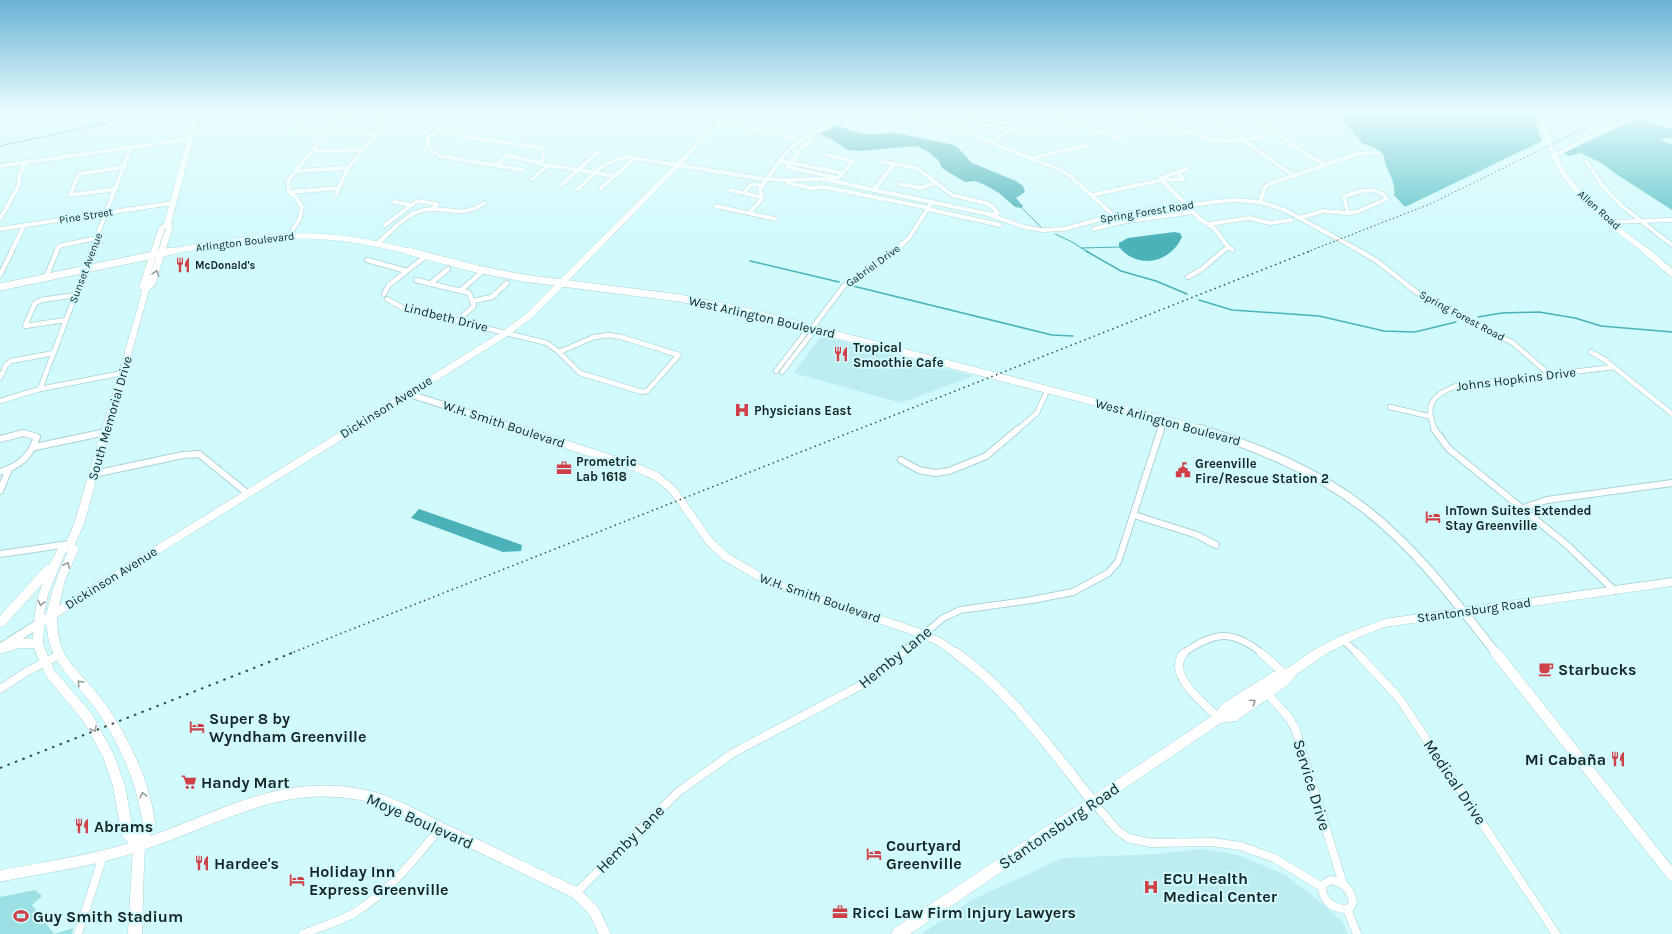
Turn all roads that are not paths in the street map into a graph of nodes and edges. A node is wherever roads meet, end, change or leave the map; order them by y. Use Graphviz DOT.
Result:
graph roads {
  1 [pos="85,154"];
  2 [pos="129,154"];
  3 [pos="186,154"];
  4 [pos="310,154"];
  5 [pos="358,154"];
  6 [pos="436,154"];
  7 [pos="544,154"];
  8 [pos="596,154"];
  9 [pos="690,154"];
  10 [pos="786,154"];
  11 [pos="798,154"];
  12 [pos="1021,154"];
  13 [pos="1050,154"];
  14 [pos="1261,154"];
  15 [pos="1305,154"];
  16 [pos="1379,154"];
  17 [pos="1558,154"];
  18 [pos="1555,155"];
  19 [pos="827,156"];
  20 [pos="635,158"];
  21 [pos="1032,158"];
  22 [pos="781,161"];
  23 [pos="26,162"];
  24 [pos="884,162"];
  25 [pos="1587,162"];
  26 [pos="538,163"];
  27 [pos="791,163"];
  28 [pos="894,164"];
  29 [pos="495,165"];
  30 [pos="679,165"];
  31 [pos="1325,165"];
  32 [pos="0,166"];
  33 [pos="548,166"];
  34 [pos="125,167"];
  35 [pos="348,168"];
  36 [pos="579,169"];
  37 [pos="296,170"];
  38 [pos="523,170"];
  39 [pos="1188,170"];
  40 [pos="596,172"];
  41 [pos="842,173"];
  42 [pos="1177,173"];
  43 [pos="615,176"];
  44 [pos="1295,176"];
  45 [pos="532,179"];
  46 [pos="768,179"];
  47 [pos="787,180"];
  48 [pos="837,180"];
  49 [pos="1162,180"];
  50 [pos="936,183"];
  51 [pos="900,184"];
  52 [pos="561,185"];
  53 [pos="763,186"];
  54 [pos="859,187"];
  55 [pos="339,188"];
  56 [pos="116,189"];
  57 [pos="578,189"];
  58 [pos="600,189"];
  59 [pos="730,190"];
  60 [pos="874,190"];
  61 [pos="289,192"];
  62 [pos="744,193"];
  63 [pos="854,193"];
  64 [pos="336,194"];
  65 [pos="1092,195"];
  66 [pos="761,197"];
  67 [pos="394,202"];
  68 [pos="932,202"];
  69 [pos="1260,202"];
  70 [pos="172,203"];
  71 [pos="484,203"];
  72 [pos="412,205"];
  73 [pos="716,206"];
  74 [pos="1188,206"];
  75 [pos="433,209"];
  76 [pos="928,209"];
  77 [pos="972,210"];
  78 [pos="107,212"];
  79 [pos="1194,212"];
  80 [pos="749,213"];
  81 [pos="1348,214"];
  82 [pos="990,215"];
  83 [pos="1115,215"];
  84 [pos="397,216"];
  85 [pos="407,217"];
  86 [pos="968,218"];
  87 [pos="1299,218"];
  88 [pos="0,219"];
  89 [pos="775,219"];
  90 [pos="1291,220"];
  91 [pos="1672,220"];
  92 [pos="1641,221"];
  93 [pos="1121,222"];
  94 [pos="1610,222"];
  95 [pos="1209,224"];
  96 [pos="167,225"];
  97 [pos="385,225"];
  98 [pos="1000,225"];
  99 [pos="24,226"];
  100 [pos="0,229"];
  101 [pos="1094,229"];
  102 [pos="289,236"];
  103 [pos="98,238"];
  104 [pos="377,244"];
  105 [pos="1672,245"];
  106 [pos="1228,247"];
  107 [pos="1233,250"];
  108 [pos="162,253"];
  109 [pos="153,255"];
  110 [pos="426,256"];
  111 [pos="367,260"];
  112 [pos="86,268"];
  113 [pos="448,269"];
  114 [pos="484,270"];
  115 [pos="407,271"];
  116 [pos="1672,273"];
  117 [pos="0,275"];
  118 [pos="46,277"];
  119 [pos="1188,277"];
  120 [pos="416,280"];
  121 [pos="507,283"];
  122 [pos="430,284"];
  123 [pos="561,284"];
  124 [pos="0,287"];
  125 [pos="146,289"];
  126 [pos="460,291"];
  127 [pos="384,294"];
  128 [pos="76,295"];
  129 [pos="387,300"];
  130 [pos="473,301"];
  131 [pos="66,320"];
  132 [pos="457,321"];
  133 [pos="812,328"];
  134 [pos="506,332"];
  135 [pos="559,352"];
  136 [pos="1591,352"];
  137 [pos="54,353"];
  138 [pos="1614,367"];
  139 [pos="776,371"];
  140 [pos="782,372"];
  141 [pos="123,373"];
  142 [pos="1549,374"];
  143 [pos="0,378"];
  144 [pos="40,389"];
  145 [pos="1048,389"];
  146 [pos="409,394"];
  147 [pos="0,401"];
  148 [pos="1390,407"];
  149 [pos="1672,414"];
  150 [pos="1428,416"];
  151 [pos="1164,419"];
  152 [pos="106,432"];
  153 [pos="0,439"];
  154 [pos="35,447"];
  155 [pos="901,460"];
  156 [pos="9,470"];
  157 [pos="0,472"];
  158 [pos="94,474"];
  159 [pos="1672,482"];
  160 [pos="0,491"];
  161 [pos="248,493"];
  162 [pos="1522,509"];
  163 [pos="1134,515"];
  164 [pos="71,544"];
  165 [pos="1216,545"];
  166 [pos="0,554"];
  167 [pos="55,563"];
  168 [pos="1672,582"];
  169 [pos="1615,590"];
  170 [pos="1462,611"];
  171 [pos="52,615"];
  172 [pos="0,622"];
  173 [pos="38,624"];
  174 [pos="923,634"];
  175 [pos="1342,639"];
  176 [pos="38,644"];
  177 [pos="0,648"];
  178 [pos="59,655"];
  179 [pos="45,663"];
  180 [pos="1287,673"];
  181 [pos="0,689"];
  182 [pos="1267,693"];
  183 [pos="1219,718"];
  184 [pos="1094,803"];
  185 [pos="440,828"];
  186 [pos="139,846"];
  187 [pos="103,856"];
  188 [pos="1672,875"];
  189 [pos="0,876"];
  190 [pos="1343,884"];
  191 [pos="1322,887"];
  192 [pos="576,893"];
  193 [pos="1347,909"];
  194 [pos="78,934"];
  195 [pos="135,934"];
  196 [pos="303,934"];
  197 [pos="606,934"];
  198 [pos="898,934"];
  199 [pos="1357,934"];
  200 [pos="1556,934"];
  1 -- 23 [label="street"];
  2 -- 34 [label="street, Sunset Avenue"];
  3 -- 70 [label="main road, South Memorial Drive"];
  4 -- 37 [label="street"];
  5 -- 35 [label="street"];
  6 -- 29 [label="street"];
  7 -- 26 [label="street"];
  8 -- 36 [label="street"];
  9 -- 30 [label="main road, Dickinson Avenue"];
  10 -- 22 [label="street"];
  11 -- 27 [label="street"];
  12 -- 21 [label="street"];
  13 -- 21 [label="street"];
  14 -- 44 [label="street"];
  15 -- 31 [label="street"];
  16 -- 31 [label="street"];
  17 -- 18 [label="street"];
  18 -- 94 [label="main road, Allen Road"];
  19 -- 41 [label="street"];
  20 -- 30 [label="street, Spring Forest Road"];
  20 -- 40 [label="street, Spring Forest Road"];
  20 -- 43 [label="street"];
  21 -- 65 [label="street"];
  22 -- 27 [label="street"];
  22 -- 46 [label="street"];
  23 -- 32 [label="street"];
  23 -- 88 [label="street"];
  24 -- 28 [label="street"];
  25 -- 92 [label="street"];
  26 -- 29 [label="street"];
  26 -- 33 [label="street"];
  27 -- 41 [label="street"];
  27 -- 48 [label="street"];
  28 -- 50 [label="street"];
  28 -- 60 [label="street"];
  29 -- 38 [label="street"];
  30 -- 46 [label="street, Spring Forest Road"];
  30 -- 123 [label="main road, Dickinson Avenue"];
  31 -- 44 [label="street"];
  33 -- 36 [label="street"];
  33 -- 45 [label="street"];
  34 -- 56 [label="street, Sunset Avenue"];
  34 -- 56 [label="street"];
  35 -- 37 [label="street"];
  35 -- 55 [label="street"];
  36 -- 40 [label="street"];
  36 -- 52 [label="street"];
  37 -- 61 [label="street"];
  39 -- 42 [label="street"];
  40 -- 43 [label="street"];
  40 -- 57 [label="street, Spring Forest Road"];
  41 -- 48 [label="street"];
  42 -- 49 [label="street"];
  42 -- 49 [label="street"];
  43 -- 58 [label="street"];
  44 -- 69 [label="street"];
  46 -- 47 [label="street, Spring Forest Road"];
  46 -- 53 [label="street"];
  47 -- 48 [label="street, Spring Forest Road"];
  47 -- 63 [label="street"];
  48 -- 54 [label="street, Spring Forest Road"];
  49 -- 65 [label="street"];
  49 -- 74 [label="street"];
  50 -- 51 [label="street"];
  50 -- 82 [label="street"];
  53 -- 62 [label="street"];
  53 -- 66 [label="street"];
  54 -- 60 [label="street, Spring Forest Road"];
  54 -- 63 [label="street"];
  55 -- 61 [label="street"];
  55 -- 64 [label="street"];
  56 -- 78 [label="street, Sunset Avenue"];
  59 -- 62 [label="street"];
  60 -- 68 [label="street, Spring Forest Road"];
  61 -- 102 [label="street"];
  62 -- 66 [label="street"];
  63 -- 76 [label="street"];
  65 -- 83 [label="street"];
  66 -- 80 [label="street"];
  67 -- 72 [label="street"];
  68 -- 76 [label="street, Gabriel Drive"];
  68 -- 77 [label="street, Spring Forest Road"];
  69 -- 74 [label="street, Spring Forest Road"];
  69 -- 87 [label="street, Spring Forest Road"];
  70 -- 78 [label="street, Pine Street"];
  70 -- 96 [label="main road, South Memorial Drive"];
  71 -- 75 [label="street"];
  72 -- 75 [label="street"];
  72 -- 84 [label="street"];
  73 -- 80 [label="street"];
  74 -- 79 [label="street"];
  74 -- 83 [label="street, Spring Forest Road"];
  75 -- 85 [label="street"];
  76 -- 86 [label="street"];
  76 -- 133 [label="street, Gabriel Drive"];
  77 -- 82 [label="street, Spring Forest Road"];
  77 -- 86 [label="street"];
  78 -- 99 [label="street, Pine Street"];
  78 -- 103 [label="street, Sunset Avenue"];
  79 -- 93 [label="street"];
  79 -- 95 [label="street"];
  80 -- 89 [label="street"];
  81 -- 81 [label="street"];
  81 -- 87 [label="street"];
  82 -- 83 [label="street, Spring Forest Road"];
  83 -- 93 [label="street"];
  84 -- 85 [label="street"];
  84 -- 97 [label="street"];
  85 -- 104 [label="street"];
  86 -- 98 [label="street"];
  87 -- 142 [label="street, Spring Forest Road"];
  90 -- 95 [label="street"];
  91 -- 92 [label="street"];
  92 -- 94 [label="street"];
  92 -- 105 [label="street"];
  93 -- 101 [label="street"];
  94 -- 116 [label="main road, Allen Road"];
  95 -- 106 [label="street"];
  96 -- 108 [label="main road, South Memorial Drive"];
  96 -- 109 [label="main road, South Memorial Drive"];
  99 -- 100 [label="street, Pine Street"];
  99 -- 117 [label="street"];
  102 -- 104 [label="main road, Arlington Boulevard"];
  102 -- 108 [label="main road, Arlington Boulevard"];
  103 -- 112 [label="street, Sunset Avenue"];
  103 -- 118 [label="street"];
  104 -- 110 [label="main road, Arlington Boulevard"];
  106 -- 107 [label="street"];
  106 -- 119 [label="street"];
  108 -- 109 [label="main road, Arlington Boulevard"];
  125 -- 108 [label="main road, South Memorial Drive, one-way"];
  109 -- 112 [label="main road, Arlington Boulevard"];
  109 -- 125 [label="main road, South Memorial Drive"];
  110 -- 114 [label="main road, Arlington Boulevard"];
  110 -- 115 [label="street"];
  111 -- 115 [label="street"];
  112 -- 118 [label="main road, Arlington Boulevard"];
  112 -- 128 [label="street, Sunset Avenue"];
  113 -- 122 [label="street"];
  114 -- 123 [label="main road, Arlington Boulevard"];
  114 -- 126 [label="street"];
  115 -- 127 [label="street"];
  118 -- 124 [label="main road, Arlington Boulevard"];
  120 -- 122 [label="street"];
  121 -- 130 [label="street"];
  122 -- 126 [label="street"];
  123 -- 133 [label="main road, West Arlington Boulevard"];
  123 -- 134 [label="main road, Dickinson Avenue"];
  125 -- 141 [label="main road, South Memorial Drive"];
  126 -- 130 [label="street"];
  128 -- 131 [label="street, Sunset Avenue"];
  128 -- 131 [label="street"];
  129 -- 132 [label="street, Lindbeth Drive"];
  130 -- 132 [label="street"];
  131 -- 137 [label="street, Sunset Avenue"];
  132 -- 134 [label="street, Lindbeth Drive"];
  133 -- 139 [label="street"];
  133 -- 140 [label="street"];
  133 -- 145 [label="main road, West Arlington Boulevard"];
  134 -- 135 [label="street, Lindbeth Drive"];
  134 -- 146 [label="main road, Dickinson Avenue"];
  135 -- 135 [label="street, Lindbeth Drive"];
  136 -- 138 [label="street"];
  137 -- 143 [label="street"];
  137 -- 144 [label="street, Sunset Avenue"];
  138 -- 142 [label="street, Johns Hopkins Drive"];
  138 -- 149 [label="street"];
  141 -- 144 [label="street"];
  141 -- 152 [label="main road, South Memorial Drive"];
  142 -- 150 [label="street, Johns Hopkins Drive"];
  144 -- 147 [label="street"];
  145 -- 151 [label="main road, West Arlington Boulevard"];
  145 -- 155 [label="street"];
  146 -- 161 [label="main road, Dickinson Avenue"];
  146 -- 174 [label="street, W.H. Smith Boulevard"];
  148 -- 150 [label="street"];
  150 -- 162 [label="street"];
  151 -- 163 [label="street, Hemby Lane"];
  151 -- 170 [label="main road, West Arlington Boulevard"];
  152 -- 154 [label="street"];
  152 -- 158 [label="main road, South Memorial Drive"];
  153 -- 154 [label="street"];
  154 -- 156 [label="street"];
  156 -- 157 [label="street"];
  156 -- 160 [label="street"];
  158 -- 161 [label="street"];
  158 -- 164 [label="main road, South Memorial Drive"];
  159 -- 162 [label="street"];
  161 -- 171 [label="main road, Dickinson Avenue"];
  162 -- 169 [label="street"];
  163 -- 165 [label="street"];
  163 -- 174 [label="street, Hemby Lane"];
  164 -- 166 [label="street"];
  164 -- 167 [label="main road, South Memorial Drive"];
  171 -- 164 [label="main road, South Memorial Drive, one-way"];
  167 -- 172 [label="main road"];
  167 -- 173 [label="main road, South Memorial Drive, one-way"];
  168 -- 169 [label="main road, Stantonsburg Road"];
  169 -- 170 [label="main road, Stantonsburg Road"];
  170 -- 175 [label="main road, Stantonsburg Road"];
  170 -- 188 [label="main road, West Arlington Boulevard"];
  171 -- 173 [label="main road, Dickinson Avenue"];
  171 -- 178 [label="main road, South Memorial Drive"];
  173 -- 176 [label="main road, South Memorial Drive"];
  173 -- 177 [label="main road, Dickinson Avenue"];
  174 -- 184 [label="street, W.H. Smith Boulevard"];
  174 -- 192 [label="street, Hemby Lane"];
  175 -- 180 [label="main road, Stantonsburg Road"];
  175 -- 200 [label="street, Medical Drive"];
  176 -- 177 [label="main road"];
  176 -- 179 [label="main road, South Memorial Drive"];
  178 -- 179 [label="street"];
  186 -- 178 [label="main road, South Memorial Drive, one-way"];
  179 -- 181 [label="street"];
  179 -- 186 [label="main road, South Memorial Drive, one-way"];
  180 -- 182 [label="main road, Stantonsburg Road"];
  180 -- 183 [label="main road, Stantonsburg Road"];
  180 -- 183 [label="street"];
  183 -- 182 [label="main road, Stantonsburg Road, one-way"];
  182 -- 190 [label="street, Service Drive"];
  183 -- 184 [label="main road, Stantonsburg Road"];
  184 -- 191 [label="street"];
  184 -- 198 [label="main road, Stantonsburg Road"];
  185 -- 186 [label="main road, Moye Boulevard"];
  185 -- 192 [label="main road, Moye Boulevard"];
  185 -- 196 [label="street"];
  186 -- 187 [label="main road, Moye Boulevard"];
  186 -- 195 [label="main road, South Memorial Drive"];
  187 -- 189 [label="main road, Moye Boulevard"];
  187 -- 194 [label="street"];
  190 -- 191 [label="street"];
  190 -- 193 [label="street"];
  191 -- 193 [label="street"];
  192 -- 197 [label="main road, Moye Boulevard"];
  193 -- 199 [label="street"];
}
